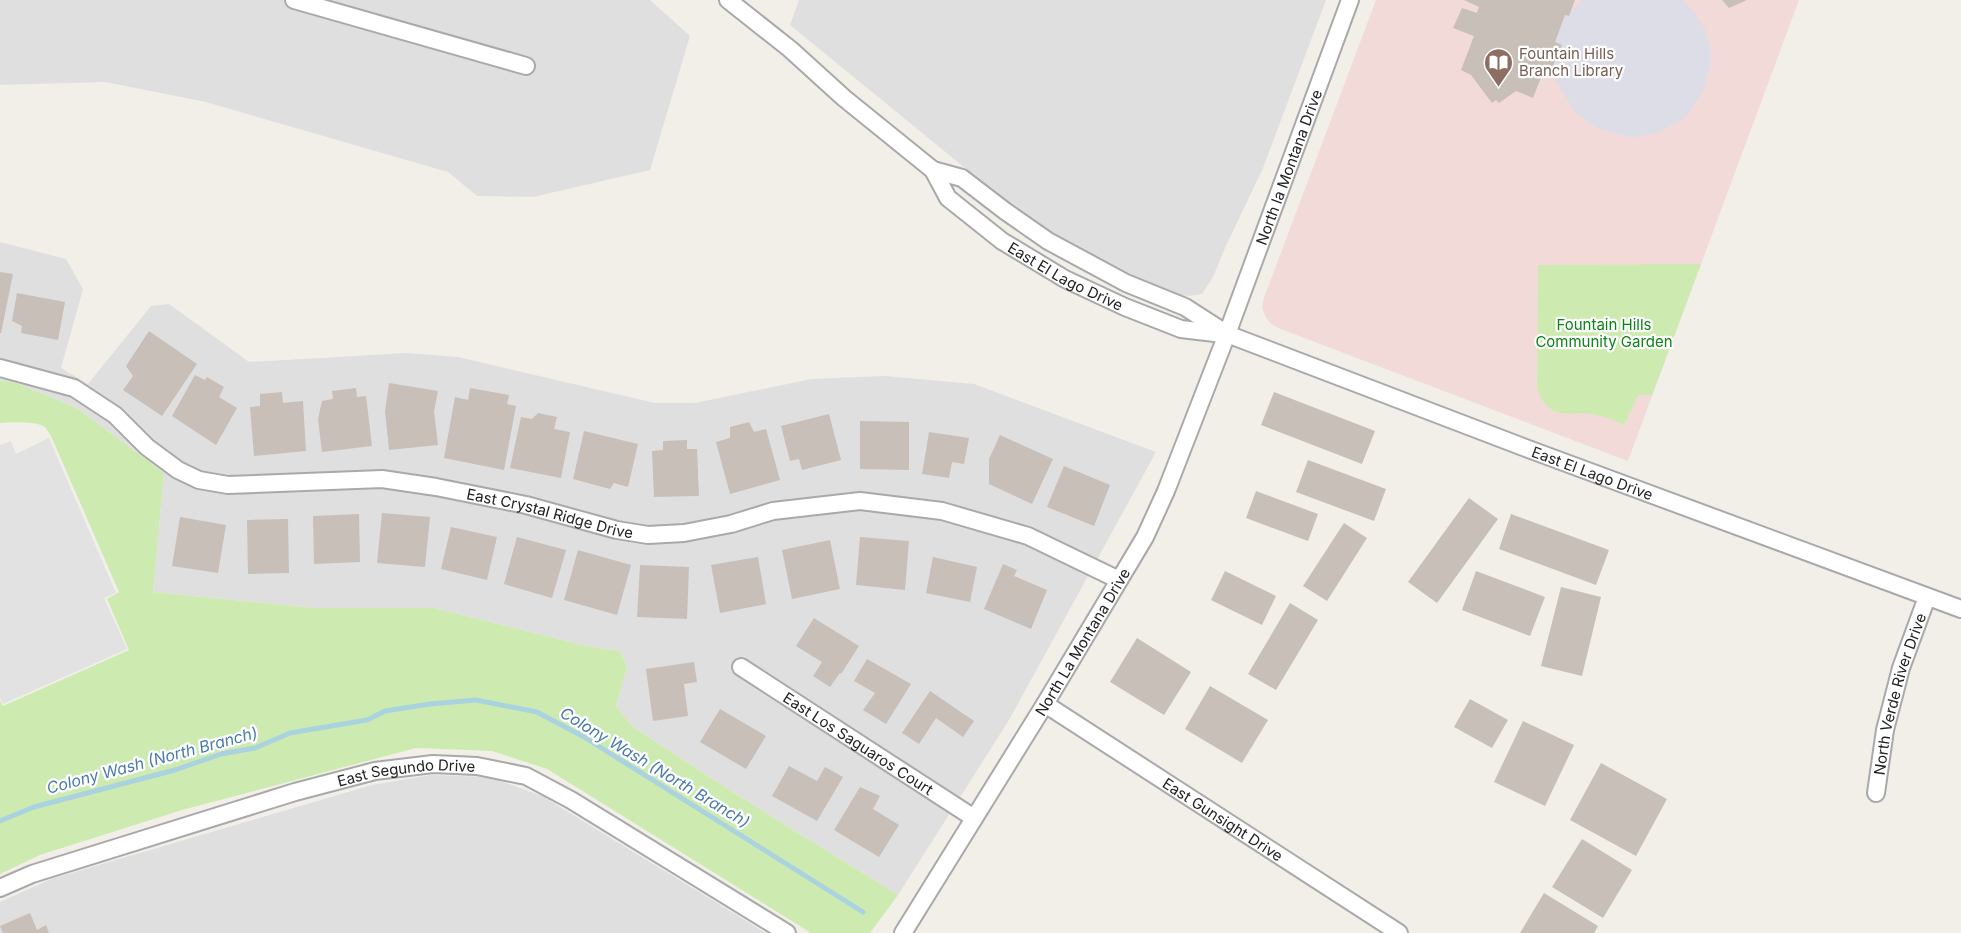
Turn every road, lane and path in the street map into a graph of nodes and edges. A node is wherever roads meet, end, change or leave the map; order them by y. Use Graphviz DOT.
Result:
graph roads {
  1 [pos="294,0"];
  2 [pos="728,0"];
  3 [pos="1350,0"];
  4 [pos="526,66"];
  5 [pos="933,170"];
  6 [pos="1227,334"];
  7 [pos="0,368"];
  8 [pos="1119,580"];
  9 [pos="1927,597"];
  10 [pos="1961,609"];
  11 [pos="741,667"];
  12 [pos="1045,704"];
  13 [pos="1876,793"];
  14 [pos="974,818"];
  15 [pos="0,888"];
  16 [pos="787,933"];
  17 [pos="903,933"];
  18 [pos="1399,933"];
  1 -- 4 [label="street"];
  2 -- 5 [label="street, East El Lago Drive"];
  3 -- 6 [label="street, North la Montana Drive"];
  5 -- 6 [label="street, East El Lago Drive"];
  5 -- 6 [label="street, East El Lago Drive"];
  6 -- 8 [label="street, North La Montana Drive"];
  6 -- 9 [label="street, East El Lago Drive"];
  7 -- 8 [label="street, East Crystal Ridge Drive"];
  8 -- 12 [label="street, North La Montana Drive"];
  9 -- 10 [label="street, East El Lago Drive"];
  9 -- 13 [label="street, North Verde River Drive"];
  11 -- 14 [label="street, East Los Saguaros Court"];
  12 -- 14 [label="street, North La Montana Drive"];
  12 -- 18 [label="street, East Gunsight Drive"];
  14 -- 17 [label="street, North La Montana Drive"];
  15 -- 16 [label="street, East Segundo Drive"];
}
